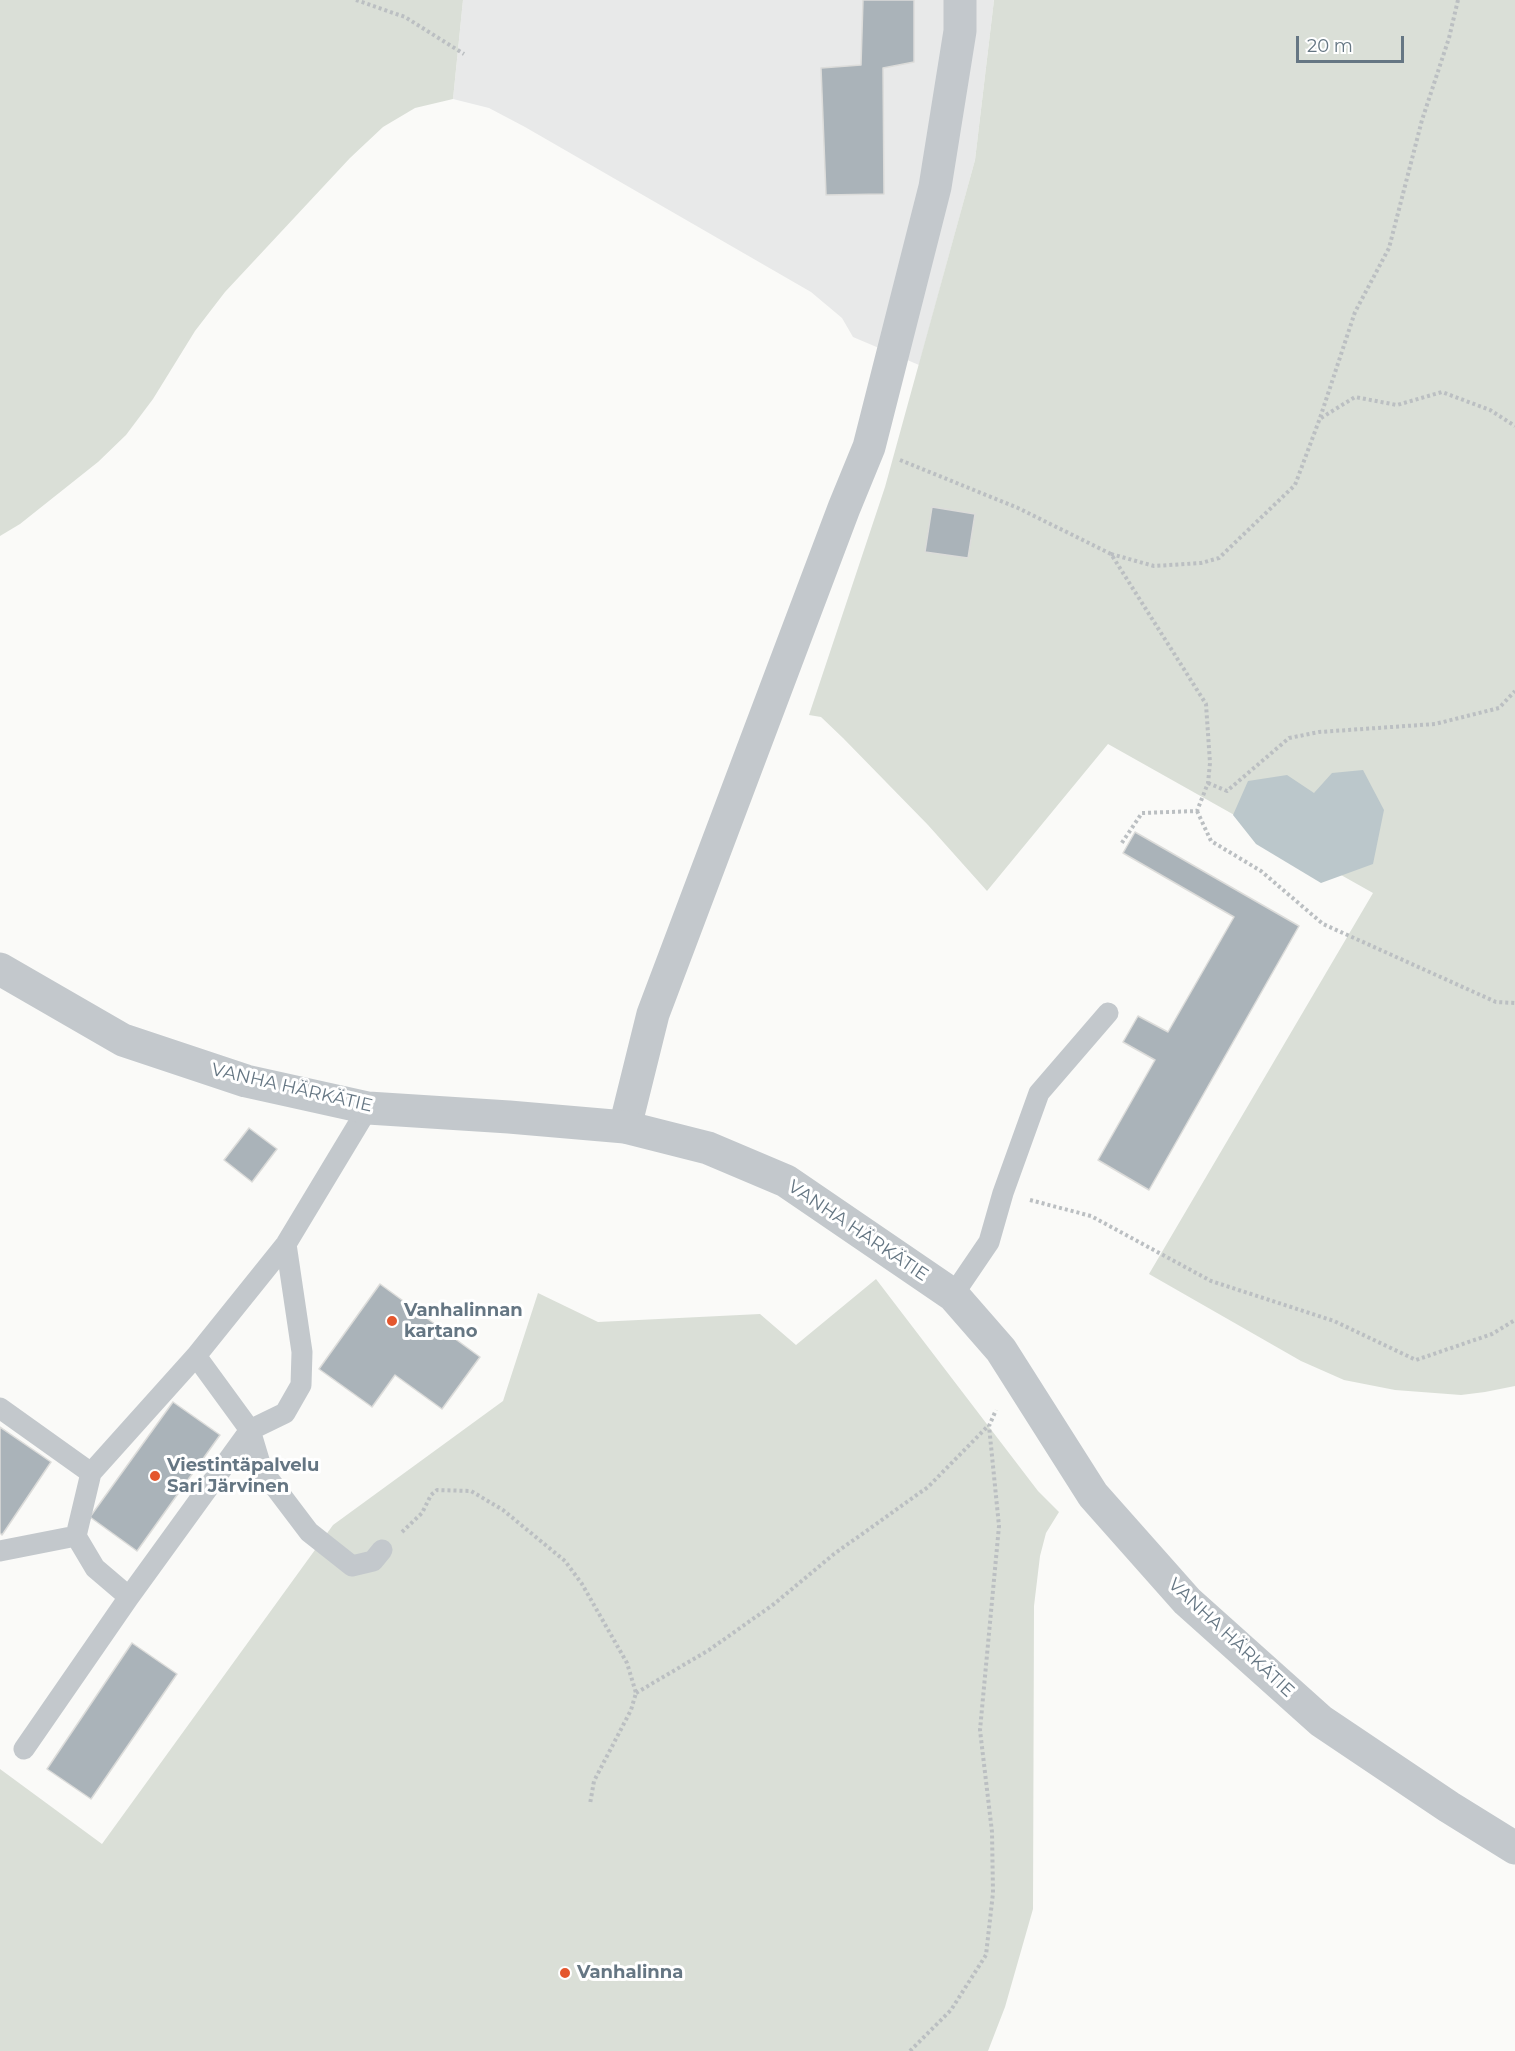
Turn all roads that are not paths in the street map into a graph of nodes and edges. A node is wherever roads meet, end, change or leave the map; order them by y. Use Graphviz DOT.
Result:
graph roads {
  1 [pos="960,0"];
  2 [pos="0,969"];
  3 [pos="1108,1013"];
  4 [pos="368,1108"];
  5 [pos="625,1127"];
  6 [pos="286,1244"];
  7 [pos="953,1295"];
  8 [pos="196,1356"];
  9 [pos="0,1408"];
  10 [pos="250,1430"];
  11 [pos="91,1473"];
  12 [pos="76,1536"];
  13 [pos="382,1550"];
  14 [pos="0,1551"];
  15 [pos="129,1597"];
  16 [pos="24,1749"];
  17 [pos="1515,1848"];
  1 -- 5 [label="street"];
  2 -- 4 [label="street, VANHA HÄRKÄTIE"];
  3 -- 7 [label="lane"];
  4 -- 5 [label="street, VANHA HÄRKÄTIE"];
  4 -- 6 [label="lane"];
  5 -- 7 [label="street, VANHA HÄRKÄTIE"];
  6 -- 8 [label="lane"];
  6 -- 10 [label="lane"];
  7 -- 17 [label="street, VANHA HÄRKÄTIE"];
  8 -- 10 [label="lane"];
  8 -- 11 [label="lane"];
  9 -- 11 [label="lane"];
  10 -- 13 [label="lane"];
  10 -- 15 [label="lane"];
  11 -- 12 [label="lane"];
  12 -- 14 [label="lane"];
  12 -- 15 [label="lane"];
  15 -- 16 [label="lane"];
}
